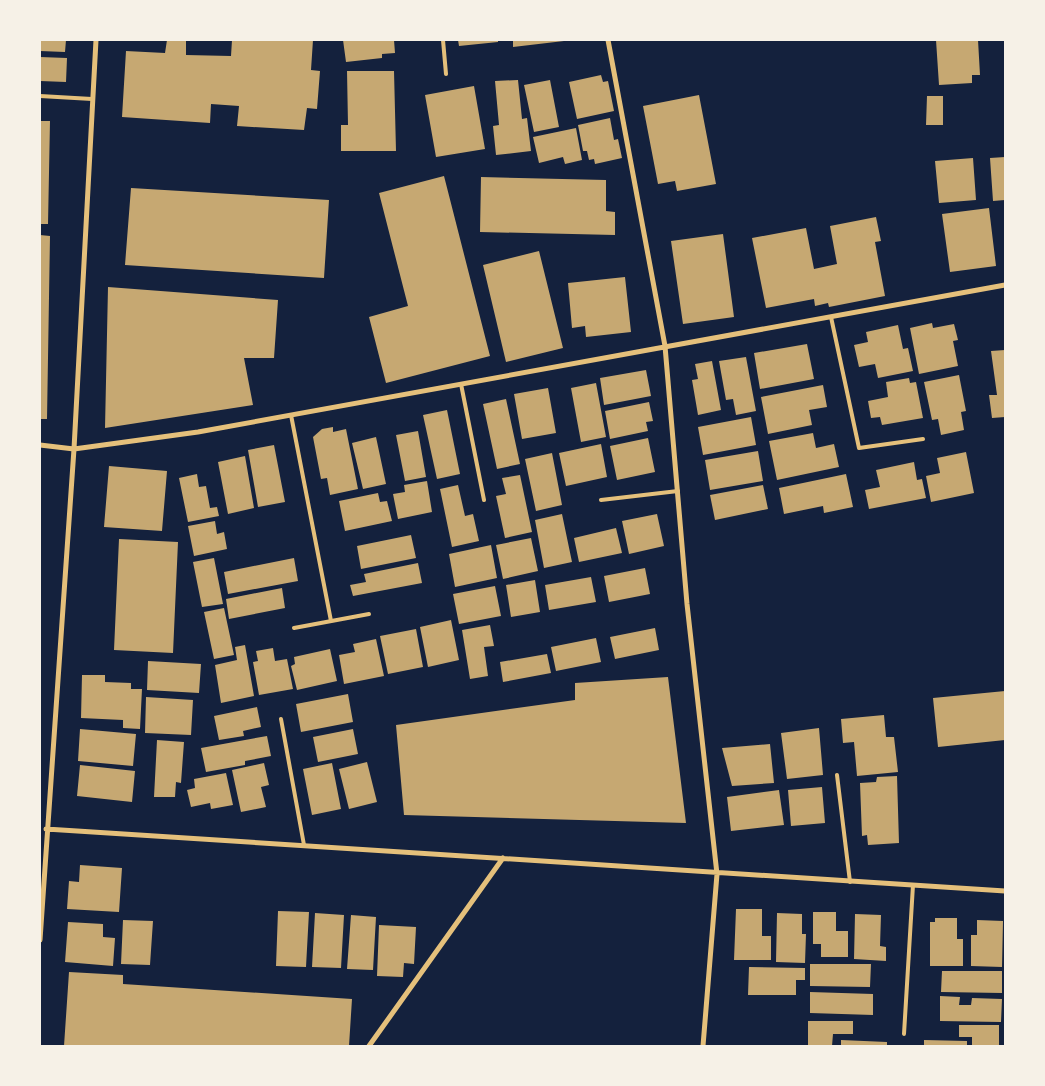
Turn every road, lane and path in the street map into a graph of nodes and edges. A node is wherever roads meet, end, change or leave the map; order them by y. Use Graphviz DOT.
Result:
graph roads {
  1 [pos="96,40"];
  2 [pos="443,40"];
  3 [pos="608,40"];
  4 [pos="446,74"];
  5 [pos="40,96"];
  6 [pos="92,99"];
  7 [pos="1005,285"];
  8 [pos="831,316"];
  9 [pos="666,346"];
  10 [pos="461,384"];
  11 [pos="292,415"];
  12 [pos="923,439"];
  13 [pos="40,445"];
  14 [pos="74,449"];
  15 [pos="678,492"];
  16 [pos="484,500"];
  17 [pos="601,500"];
  18 [pos="369,614"];
  19 [pos="331,621"];
  20 [pos="294,628"];
  21 [pos="281,719"];
  22 [pos="837,775"];
  23 [pos="46,829"];
  24 [pos="304,845"];
  25 [pos="503,858"];
  26 [pos="718,874"];
  27 [pos="850,882"];
  28 [pos="913,885"];
  29 [pos="1005,891"];
  30 [pos="40,940"];
  31 [pos="904,1034"];
  32 [pos="369,1046"];
  33 [pos="704,1046"];
  1 -- 6 [label="street"];
  2 -- 4 [label="lane"];
  3 -- 9 [label="street"];
  5 -- 6 [label="lane"];
  6 -- 14 [label="street"];
  7 -- 8 [label="street"];
  8 -- 9 [label="street"];
  8 -- 12 [label="lane"];
  9 -- 10 [label="street"];
  9 -- 15 [label="street"];
  10 -- 11 [label="street"];
  10 -- 16 [label="lane"];
  11 -- 14 [label="street"];
  11 -- 19 [label="lane"];
  13 -- 14 [label="street"];
  14 -- 23 [label="street"];
  15 -- 17 [label="lane"];
  15 -- 26 [label="street"];
  18 -- 19 [label="lane"];
  19 -- 20 [label="lane"];
  21 -- 24 [label="lane"];
  22 -- 27 [label="lane"];
  23 -- 24 [label="street"];
  23 -- 30 [label="street"];
  24 -- 25 [label="street"];
  25 -- 26 [label="street"];
  25 -- 32 [label="street"];
  26 -- 27 [label="street"];
  26 -- 33 [label="street"];
  27 -- 28 [label="street"];
  28 -- 29 [label="street"];
  28 -- 31 [label="lane"];
}
